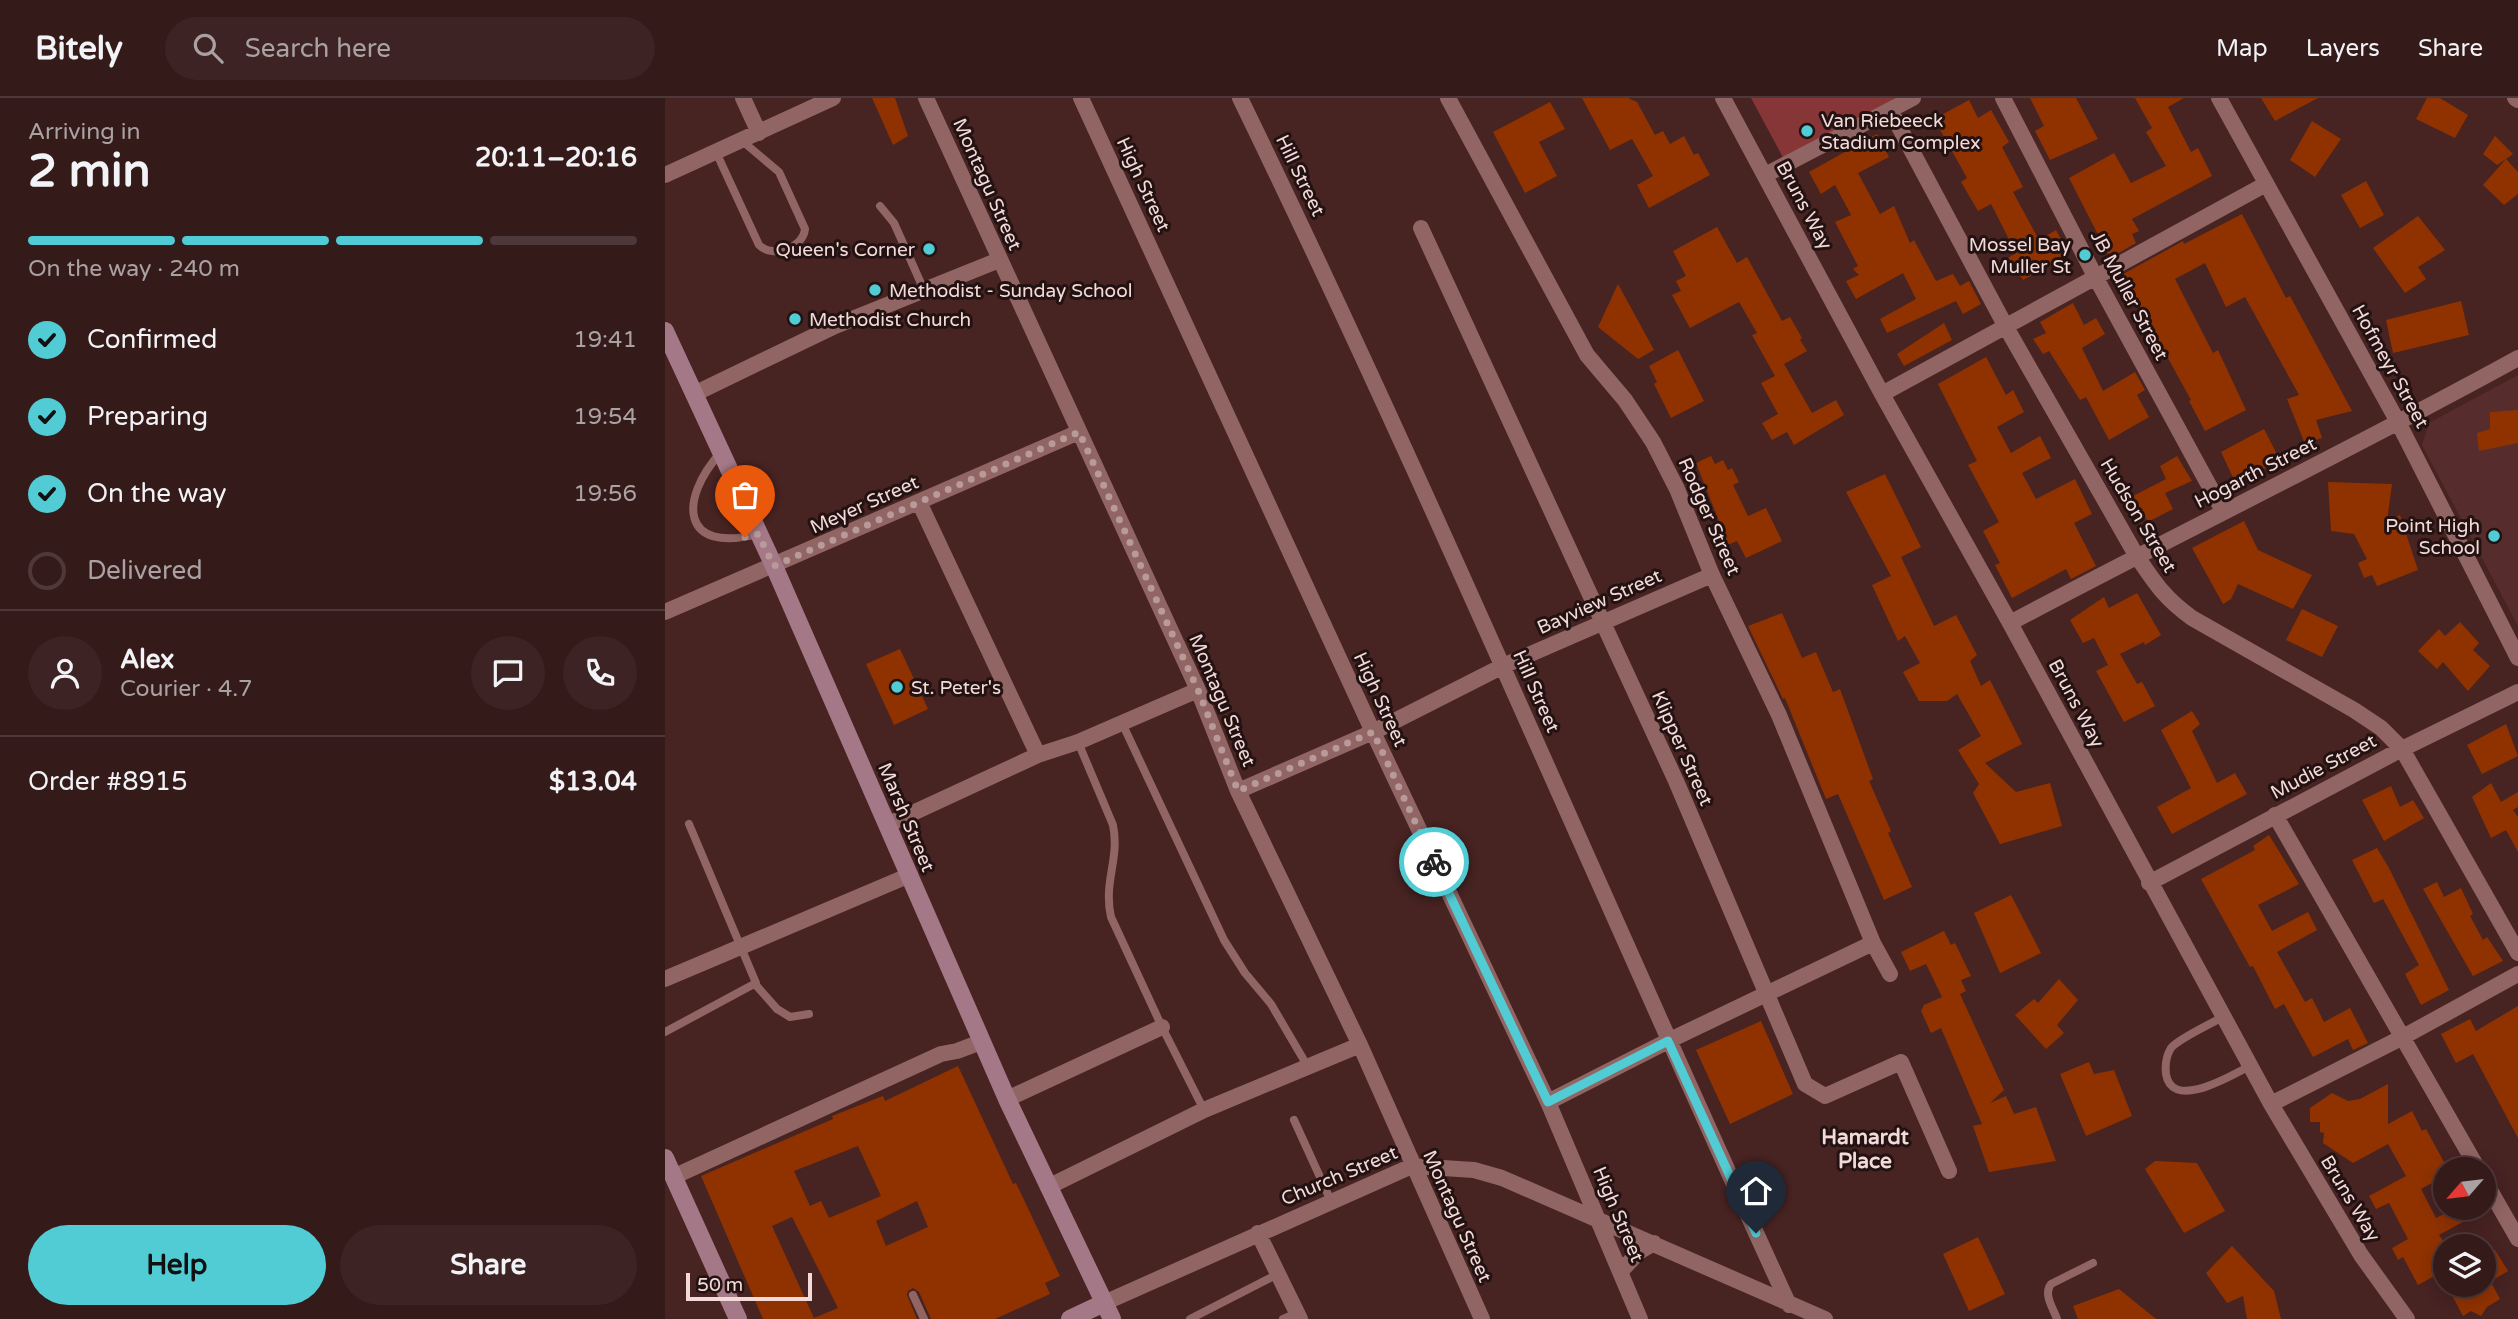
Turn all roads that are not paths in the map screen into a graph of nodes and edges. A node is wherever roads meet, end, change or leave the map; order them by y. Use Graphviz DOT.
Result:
graph roads {
  1 [pos="743,98"];
  2 [pos="833,98"];
  3 [pos="926,98"];
  4 [pos="1081,98"];
  5 [pos="1240,98"];
  6 [pos="1448,98"];
  7 [pos="1723,98"];
  8 [pos="1913,98"];
  9 [pos="2003,98"];
  10 [pos="2219,98"];
  11 [pos="1890,110"];
  12 [pos="759,132"];
  13 [pos="741,140"];
  14 [pos="716,152"];
  15 [pos="665,175"];
  16 [pos="1765,175"];
  17 [pos="2266,184"];
  18 [pos="880,206"];
  19 [pos="1421,228"];
  20 [pos="999,260"];
  21 [pos="2096,278"];
  22 [pos="924,290"];
  23 [pos="2006,327"];
  24 [pos="665,331"];
  25 [pos="2518,358"];
  26 [pos="694,394"];
  27 [pos="1882,394"];
  28 [pos="2399,424"];
  29 [pos="1079,432"];
  30 [pos="721,452"];
  31 [pos="919,502"];
  32 [pos="2223,511"];
  33 [pos="758,534"];
  34 [pos="2136,555"];
  35 [pos="774,566"];
  36 [pos="1712,575"];
  37 [pos="665,612"];
  38 [pos="1602,623"];
  39 [pos="2010,624"];
  40 [pos="2518,658"];
  41 [pos="1503,666"];
  42 [pos="1198,690"];
  43 [pos="2518,692"];
  44 [pos="1122,723"];
  45 [pos="1373,732"];
  46 [pos="1078,742"];
  47 [pos="2402,749"];
  48 [pos="1038,755"];
  49 [pos="1238,791"];
  50 [pos="2276,815"];
  51 [pos="689,824"];
  52 [pos="888,824"];
  53 [pos="910,875"];
  54 [pos="2149,883"];
  55 [pos="1873,943"];
  56 [pos="741,947"];
  57 [pos="2518,953"];
  58 [pos="1890,974"];
  59 [pos="2518,974"];
  60 [pos="665,979"];
  61 [pos="755,984"];
  62 [pos="1766,995"];
  63 [pos="809,1014"];
  64 [pos="2223,1017"];
  65 [pos="1162,1027"];
  66 [pos="665,1032"];
  67 [pos="2403,1037"];
  68 [pos="1668,1041"];
  69 [pos="981,1042"];
  70 [pos="1360,1045"];
  71 [pos="2250,1066"];
  72 [pos="1308,1067"];
  73 [pos="1007,1099"];
  74 [pos="1548,1102"];
  75 [pos="2271,1104"];
  76 [pos="1204,1110"];
  77 [pos="1294,1120"];
  78 [pos="2471,1157"];
  79 [pos="665,1158"];
  80 [pos="1412,1166"];
  81 [pos="1949,1171"];
  82 [pos="673,1177"];
  83 [pos="1048,1187"];
  84 [pos="1331,1201"];
  85 [pos="2496,1201"];
  86 [pos="1598,1218"];
  87 [pos="1258,1233"];
  88 [pos="2518,1239"];
  89 [pos="1654,1244"];
  90 [pos="2093,1264"];
  91 [pos="1621,1271"];
  92 [pos="1278,1274"];
  93 [pos="913,1295"];
  94 [pos="1789,1305"];
  95 [pos="1108,1311"];
  96 [pos="1294,1317"];
  97 [pos="738,1319"];
  98 [pos="924,1319"];
  99 [pos="1070,1319"];
  100 [pos="1190,1319"];
  101 [pos="1482,1319"];
  102 [pos="1640,1319"];
  103 [pos="1825,1319"];
  104 [pos="2057,1319"];
  105 [pos="2407,1319"];
  1 -- 12 [label="street"];
  2 -- 12 [label="street"];
  3 -- 20 [label="street, Montagu Street"];
  4 -- 45 [label="street, High Street"];
  5 -- 41 [label="street, Hill Street"];
  6 -- 36 [label="street, Rodger Street"];
  7 -- 16 [label="street, Bruns Way"];
  8 -- 11 [label="street"];
  9 -- 21 [label="street, JB Muller Street"];
  10 -- 17 [label="street, Hofmeyr Street"];
  11 -- 16 [label="street"];
  11 -- 23 [label="street, Hudson Street"];
  12 -- 13 [label="street"];
  13 -- 14 [label="street"];
  13 -- 14 [label="lane"];
  14 -- 15 [label="street"];
  16 -- 27 [label="street, Bruns Way"];
  17 -- 21 [label="street"];
  17 -- 28 [label="street, Hofmeyr Street"];
  18 -- 22 [label="lane"];
  19 -- 38 [label="street, Klipper Street"];
  20 -- 22 [label="street"];
  20 -- 29 [label="street, Montagu Street"];
  21 -- 23 [label="street"];
  21 -- 32 [label="street, JB Muller Street"];
  22 -- 26 [label="street"];
  23 -- 27 [label="street"];
  23 -- 34 [label="street, Hudson Street"];
  24 -- 26 [label="street, Marsh Street"];
  25 -- 28 [label="street, Hogarth Street"];
  26 -- 30 [label="street, Marsh Street"];
  27 -- 39 [label="street, Bruns Way"];
  28 -- 32 [label="street, Hogarth Street"];
  28 -- 40 [label="street, Hofmeyr Street"];
  29 -- 31 [label="street, Meyer Street"];
  29 -- 42 [label="street, Montagu Street"];
  30 -- 33 [label="street, Marsh Street"];
  30 -- 33 [label="lane"];
  31 -- 35 [label="street, Meyer Street"];
  31 -- 48 [label="street"];
  32 -- 34 [label="street, Hogarth Street"];
  33 -- 35 [label="street, Marsh Street"];
  34 -- 39 [label="street, Hogarth Street"];
  34 -- 47 [label="street, Hudson Street"];
  35 -- 37 [label="street, Meyer Street"];
  35 -- 52 [label="street, Marsh Street"];
  36 -- 38 [label="street, Bayview Street"];
  36 -- 55 [label="street, Rodger Street"];
  38 -- 41 [label="street, Bayview Street"];
  38 -- 62 [label="street, Klipper Street"];
  39 -- 54 [label="street, Bruns Way"];
  41 -- 45 [label="street, Bayview Street"];
  41 -- 68 [label="street, Hill Street"];
  42 -- 44 [label="street"];
  42 -- 49 [label="street, Montagu Street"];
  43 -- 47 [label="street, Mudie Street"];
  44 -- 46 [label="street"];
  44 -- 72 [label="lane"];
  45 -- 49 [label="street, Bayview Street"];
  45 -- 74 [label="street, High Street"];
  46 -- 48 [label="street"];
  46 -- 65 [label="lane"];
  47 -- 50 [label="street, Mudie Street"];
  47 -- 57 [label="street, Hudson Street"];
  48 -- 52 [label="street"];
  49 -- 70 [label="street, Montagu Street"];
  50 -- 54 [label="street, Mudie Street"];
  50 -- 67 [label="street"];
  51 -- 56 [label="lane"];
  52 -- 53 [label="street, Marsh Street"];
  53 -- 56 [label="street"];
  53 -- 69 [label="street, Marsh Street"];
  54 -- 64 [label="street, Bruns Way"];
  55 -- 58 [label="street, Rodger Street"];
  55 -- 62 [label="street"];
  56 -- 60 [label="street"];
  56 -- 61 [label="lane"];
  59 -- 67 [label="street"];
  61 -- 63 [label="lane"];
  61 -- 66 [label="lane"];
  62 -- 68 [label="street"];
  62 -- 81 [label="street, Klipper Street"];
  64 -- 71 [label="street, Bruns Way"];
  64 -- 71 [label="lane"];
  65 -- 73 [label="street"];
  65 -- 76 [label="lane"];
  67 -- 75 [label="street"];
  67 -- 78 [label="street"];
  68 -- 74 [label="street"];
  68 -- 94 [label="street, Hill Street"];
  69 -- 73 [label="street, Marsh Street"];
  69 -- 82 [label="street"];
  70 -- 72 [label="street"];
  70 -- 80 [label="street, Montagu Street"];
  71 -- 75 [label="street, Bruns Way"];
  72 -- 76 [label="street"];
  73 -- 83 [label="street, Marsh Street"];
  74 -- 86 [label="street, High Street"];
  75 -- 105 [label="street, Bruns Way"];
  76 -- 83 [label="street"];
  77 -- 84 [label="lane"];
  79 -- 82 [label="street"];
  80 -- 84 [label="street, Church Street"];
  80 -- 86 [label="street, Church Street"];
  80 -- 101 [label="street, Montagu Street"];
  82 -- 97 [label="street"];
  83 -- 95 [label="street, Marsh Street"];
  84 -- 87 [label="street, Church Street"];
  85 -- 88 [label="street"];
  86 -- 89 [label="street, Church Street"];
  86 -- 91 [label="street, High Street"];
  87 -- 92 [label="street"];
  87 -- 95 [label="street, Church Street"];
  89 -- 91 [label="street"];
  89 -- 94 [label="street, Church Street"];
  90 -- 104 [label="lane"];
  91 -- 102 [label="street, High Street"];
  92 -- 96 [label="street"];
  92 -- 100 [label="lane"];
  93 -- 98 [label="lane"];
  94 -- 103 [label="street, Church Street"];
  95 -- 99 [label="street, Church Street"];
}
